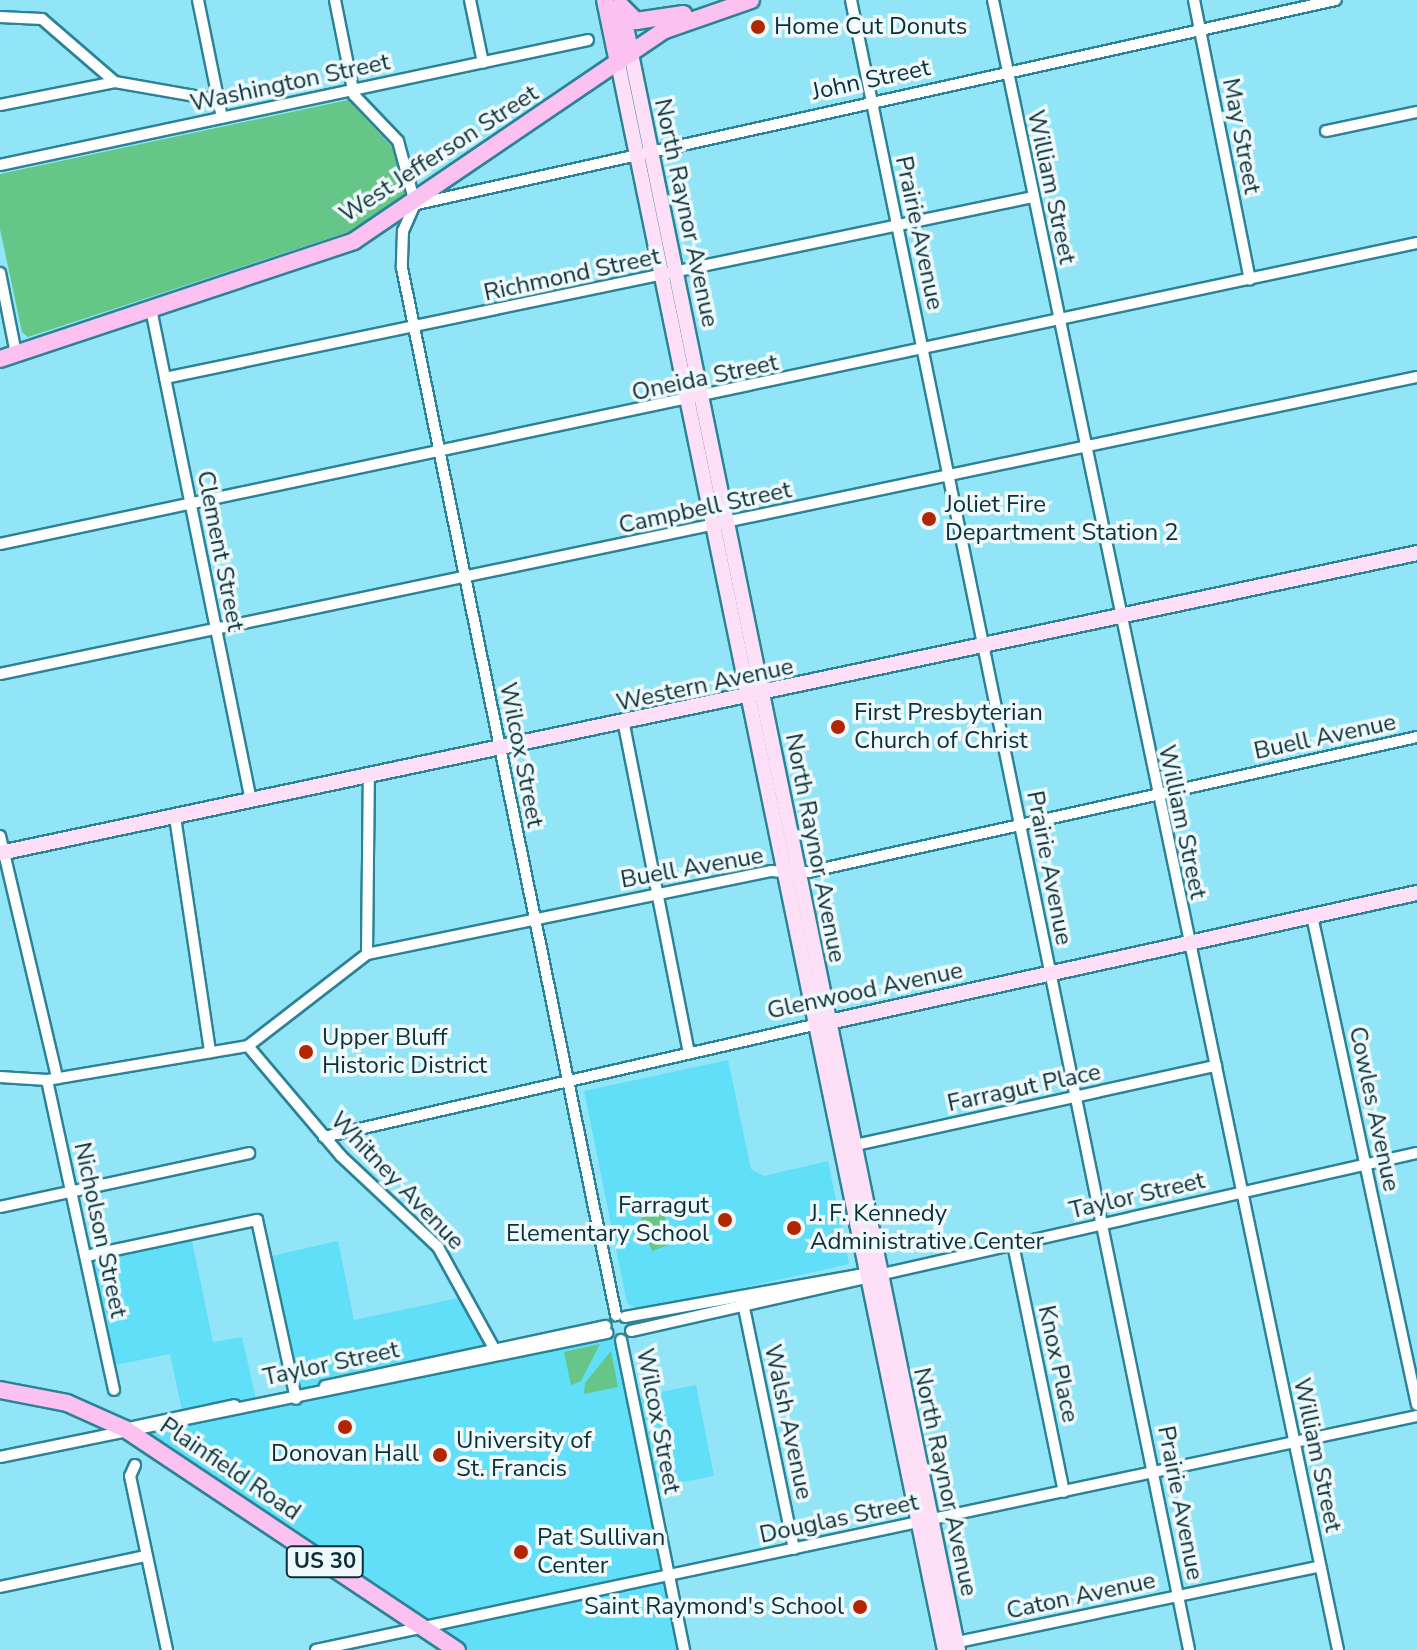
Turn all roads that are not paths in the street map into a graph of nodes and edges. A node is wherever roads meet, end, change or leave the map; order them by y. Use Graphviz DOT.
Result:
graph roads {
  1 [pos="198,0"];
  2 [pos="335,0"];
  3 [pos="470,0"];
  4 [pos="851,0"];
  5 [pos="993,0"];
  6 [pos="1194,0"];
  7 [pos="1336,0"];
  8 [pos="742,1"];
  9 [pos="615,2"];
  10 [pos="709,9"];
  11 [pos="0,17"];
  12 [pos="1199,28"];
  13 [pos="588,40"];
  14 [pos="624,58"];
  15 [pos="483,63"];
  16 [pos="1007,71"];
  17 [pos="115,82"];
  18 [pos="353,90"];
  19 [pos="218,100"];
  20 [pos="872,100"];
  21 [pos="0,105"];
  22 [pos="1417,112"];
  23 [pos="222,118"];
  24 [pos="1326,131"];
  25 [pos="643,150"];
  26 [pos="0,165"];
  27 [pos="1033,197"];
  28 [pos="415,204"];
  29 [pos="897,225"];
  30 [pos="1417,243"];
  31 [pos="0,273"];
  32 [pos="668,275"];
  33 [pos="1250,279"];
  34 [pos="151,309"];
  35 [pos="1059,321"];
  36 [pos="414,327"];
  37 [pos="923,351"];
  38 [pos="8,357"];
  39 [pos="1417,377"];
  40 [pos="165,378"];
  41 [pos="694,401"];
  42 [pos="1085,448"];
  43 [pos="437,454"];
  44 [pos="949,477"];
  45 [pos="190,504"];
  46 [pos="721,526"];
  47 [pos="0,544"];
  48 [pos="1417,553"];
  49 [pos="464,578"];
  50 [pos="1120,619"];
  51 [pos="216,629"];
  52 [pos="983,648"];
  53 [pos="0,674"];
  54 [pos="756,697"];
  55 [pos="624,725"];
  56 [pos="1417,737"];
  57 [pos="500,750"];
  58 [pos="369,777"];
  59 [pos="1156,794"];
  60 [pos="251,801"];
  61 [pos="175,817"];
  62 [pos="1019,825"];
  63 [pos="0,836"];
  64 [pos="2,853"];
  65 [pos="792,874"];
  66 [pos="659,893"];
  67 [pos="1417,893"];
  68 [pos="1312,916"];
  69 [pos="533,919"];
  70 [pos="1186,944"];
  71 [pos="367,954"];
  72 [pos="1050,974"];
  73 [pos="821,1024"];
  74 [pos="248,1046"];
  75 [pos="210,1052"];
  76 [pos="689,1052"];
  77 [pos="1216,1066"];
  78 [pos="0,1077"];
  79 [pos="566,1077"];
  80 [pos="52,1079"];
  81 [pos="1076,1097"];
  82 [pos="324,1137"];
  83 [pos="847,1147"];
  84 [pos="249,1153"];
  85 [pos="1417,1153"];
  86 [pos="1366,1166"];
  87 [pos="72,1192"];
  88 [pos="1240,1193"];
  89 [pos="0,1207"];
  90 [pos="1103,1224"];
  91 [pos="1013,1244"];
  92 [pos="86,1256"];
  93 [pos="873,1273"];
  94 [pos="743,1303"];
  95 [pos="621,1316"];
  96 [pos="606,1330"];
  97 [pos="631,1331"];
  98 [pos="621,1340"];
  99 [pos="496,1352"];
  100 [pos="0,1390"];
  101 [pos="114,1390"];
  102 [pos="295,1396"];
  103 [pos="1417,1405"];
  104 [pos="1417,1416"];
  105 [pos="129,1431"];
  106 [pos="1294,1443"];
  107 [pos="0,1457"];
  108 [pos="135,1465"];
  109 [pos="1153,1473"];
  110 [pos="1064,1492"];
  111 [pos="924,1522"];
  112 [pos="794,1549"];
  113 [pos="146,1556"];
  114 [pos="1320,1566"];
  115 [pos="669,1575"];
  116 [pos="0,1587"];
  117 [pos="1178,1596"];
  118 [pos="422,1627"];
  119 [pos="951,1647"];
  120 [pos="167,1650"];
  121 [pos="316,1650"];
  122 [pos="457,1650"];
  123 [pos="684,1650"];
  124 [pos="1189,1650"];
  125 [pos="1338,1650"];
  1 -- 19 [label="street"];
  2 -- 18 [label="street"];
  3 -- 15 [label="street"];
  4 -- 20 [label="street, Prairie Avenue"];
  5 -- 16 [label="street, William Street"];
  6 -- 12 [label="street, May Street"];
  7 -- 12 [label="street, John Street"];
  8 -- 10 [label="main road, West Jefferson Street"];
  9 -- 10 [label="main road"];
  9 -- 14 [label="main road"];
  10 -- 14 [label="main road, West Jefferson Street"];
  11 -- 17 [label="street"];
  12 -- 16 [label="street, John Street"];
  12 -- 33 [label="street, May Street"];
  13 -- 15 [label="street, Washington Street"];
  14 -- 25 [label="street, North Raynor Avenue"];
  14 -- 28 [label="main road, West Jefferson Street"];
  15 -- 18 [label="street, Washington Street"];
  16 -- 20 [label="street, John Street"];
  16 -- 27 [label="street, William Street"];
  17 -- 19 [label="street"];
  17 -- 21 [label="street"];
  18 -- 23 [label="street, Washington Street"];
  18 -- 28 [label="street"];
  19 -- 23 [label="street"];
  20 -- 25 [label="street, John Street"];
  20 -- 29 [label="street, Prairie Avenue"];
  22 -- 24 [label="street"];
  23 -- 26 [label="street, Washington Street"];
  25 -- 28 [label="street, John Street"];
  25 -- 32 [label="street, North Raynor Avenue"];
  27 -- 29 [label="street, Richmond Street"];
  27 -- 35 [label="street, William Street"];
  28 -- 34 [label="main road, West Jefferson Street"];
  28 -- 36 [label="street, Wilcox Street"];
  29 -- 32 [label="street, Richmond Street"];
  29 -- 37 [label="street, Prairie Avenue"];
  30 -- 33 [label="street, Oneida Street"];
  31 -- 38 [label="street"];
  32 -- 36 [label="street, Richmond Street"];
  32 -- 41 [label="street, North Raynor Avenue"];
  33 -- 35 [label="street, Oneida Street"];
  34 -- 38 [label="main road, West Jefferson Street"];
  34 -- 40 [label="street, Clement Street"];
  35 -- 37 [label="street, Oneida Street"];
  35 -- 42 [label="street, William Street"];
  36 -- 40 [label="street, Richmond Street"];
  36 -- 43 [label="street, Wilcox Street"];
  37 -- 41 [label="street, Oneida Street"];
  37 -- 44 [label="street, Prairie Avenue"];
  39 -- 42 [label="street, Campbell Street"];
  40 -- 45 [label="street, Clement Street"];
  41 -- 43 [label="street, Oneida Street"];
  41 -- 46 [label="street, North Raynor Avenue"];
  42 -- 44 [label="street, Campbell Street"];
  42 -- 50 [label="street, William Street"];
  43 -- 45 [label="street, Oneida Street"];
  43 -- 49 [label="street, Wilcox Street"];
  44 -- 46 [label="street, Campbell Street"];
  44 -- 52 [label="street, Prairie Avenue"];
  45 -- 47 [label="street, Oneida Street"];
  45 -- 51 [label="street, Clement Street"];
  46 -- 49 [label="street, Campbell Street"];
  46 -- 54 [label="street, North Raynor Avenue"];
  48 -- 50 [label="street, Western Avenue"];
  49 -- 51 [label="street, Campbell Street"];
  49 -- 57 [label="street, Wilcox Street"];
  50 -- 52 [label="street, Western Avenue"];
  50 -- 59 [label="street, William Street"];
  51 -- 53 [label="street, Campbell Street"];
  51 -- 60 [label="street, Clement Street"];
  52 -- 54 [label="street, Western Avenue"];
  52 -- 62 [label="street, Prairie Avenue"];
  54 -- 55 [label="street, Western Avenue"];
  54 -- 65 [label="street, North Raynor Avenue"];
  55 -- 57 [label="street, Western Avenue"];
  55 -- 66 [label="street"];
  56 -- 59 [label="street, Buell Avenue"];
  57 -- 58 [label="street, Western Avenue"];
  57 -- 69 [label="street, Wilcox Street"];
  58 -- 60 [label="street, Western Avenue"];
  58 -- 71 [label="street"];
  59 -- 62 [label="street, Buell Avenue"];
  59 -- 70 [label="street, William Street"];
  60 -- 61 [label="street, Western Avenue"];
  61 -- 64 [label="street, Western Avenue"];
  61 -- 75 [label="street"];
  62 -- 65 [label="street, Buell Avenue"];
  62 -- 72 [label="street, Prairie Avenue"];
  63 -- 64 [label="street, Nicholson Street"];
  64 -- 80 [label="street, Nicholson Street"];
  65 -- 66 [label="street, Buell Avenue"];
  65 -- 73 [label="street, North Raynor Avenue"];
  66 -- 69 [label="street, Buell Avenue"];
  66 -- 76 [label="street"];
  67 -- 68 [label="street, Glenwood Avenue"];
  68 -- 70 [label="street, Glenwood Avenue"];
  68 -- 86 [label="street, Cowles Avenue"];
  69 -- 71 [label="street, Buell Avenue"];
  69 -- 79 [label="street, Wilcox Street"];
  70 -- 72 [label="street, Glenwood Avenue"];
  70 -- 77 [label="street, William Street"];
  71 -- 74 [label="street, Buell Avenue"];
  72 -- 73 [label="street, Glenwood Avenue"];
  72 -- 81 [label="street, Prairie Avenue"];
  73 -- 76 [label="street, Glenwood Avenue"];
  73 -- 83 [label="street, North Raynor Avenue"];
  74 -- 75 [label="street, Buell Avenue"];
  74 -- 82 [label="street, Whitney Avenue"];
  75 -- 80 [label="street, Buell Avenue"];
  76 -- 79 [label="street, Glenwood Avenue"];
  77 -- 81 [label="street, Farragut Place"];
  77 -- 88 [label="street, William Street"];
  78 -- 80 [label="street, Buell Avenue"];
  79 -- 82 [label="street, Glenwood Avenue"];
  79 -- 95 [label="street, Wilcox Street"];
  80 -- 87 [label="street, Nicholson Street"];
  81 -- 83 [label="street, Farragut Place"];
  81 -- 90 [label="street, Prairie Avenue"];
  82 -- 99 [label="street, Whitney Avenue"];
  83 -- 93 [label="street, North Raynor Avenue"];
  84 -- 87 [label="street"];
  85 -- 86 [label="street, Taylor Street"];
  86 -- 88 [label="street, Taylor Street"];
  86 -- 103 [label="street, Cowles Avenue"];
  87 -- 89 [label="street"];
  87 -- 92 [label="street, Nicholson Street"];
  88 -- 90 [label="street, Taylor Street"];
  88 -- 106 [label="street, William Street"];
  90 -- 91 [label="street, Taylor Street"];
  90 -- 109 [label="street, Prairie Avenue"];
  91 -- 93 [label="street, Taylor Street"];
  91 -- 110 [label="street, Knox Place"];
  92 -- 101 [label="street, Nicholson Street"];
  92 -- 102 [label="street"];
  93 -- 94 [label="street, Taylor Street"];
  93 -- 95 [label="street, Taylor Street"];
  93 -- 111 [label="street, North Raynor Avenue"];
  94 -- 97 [label="street, Taylor Street"];
  94 -- 112 [label="street, Walsh Avenue"];
  95 -- 96 [label="street"];
  95 -- 97 [label="street, Wilcox Street"];
  96 -- 98 [label="street"];
  96 -- 99 [label="street, Taylor Street"];
  97 -- 98 [label="street"];
  98 -- 115 [label="street, Wilcox Street"];
  99 -- 102 [label="street, Taylor Street"];
  100 -- 105 [label="main road, Plainfield Road / US 30"];
  102 -- 105 [label="street, Taylor Street"];
  104 -- 106 [label="street, Douglas Street"];
  105 -- 107 [label="street, Taylor Street"];
  105 -- 118 [label="main road, Plainfield Road / US 30"];
  106 -- 109 [label="street, Douglas Street"];
  106 -- 114 [label="street, William Street"];
  108 -- 113 [label="street"];
  109 -- 110 [label="street, Douglas Street"];
  109 -- 117 [label="street, Prairie Avenue"];
  110 -- 111 [label="street, Douglas Street"];
  111 -- 112 [label="street, Douglas Street"];
  111 -- 119 [label="street, North Raynor Avenue"];
  112 -- 115 [label="street, Douglas Street"];
  113 -- 116 [label="street"];
  113 -- 120 [label="street"];
  114 -- 117 [label="street, Caton Avenue"];
  114 -- 125 [label="street, William Street"];
  115 -- 118 [label="street, Douglas Street"];
  115 -- 123 [label="street, Wilcox Street"];
  117 -- 119 [label="street, Caton Avenue"];
  117 -- 124 [label="street, Prairie Avenue"];
  118 -- 121 [label="street, Douglas Street"];
  118 -- 122 [label="main road, Plainfield Road / US 30"];
}
